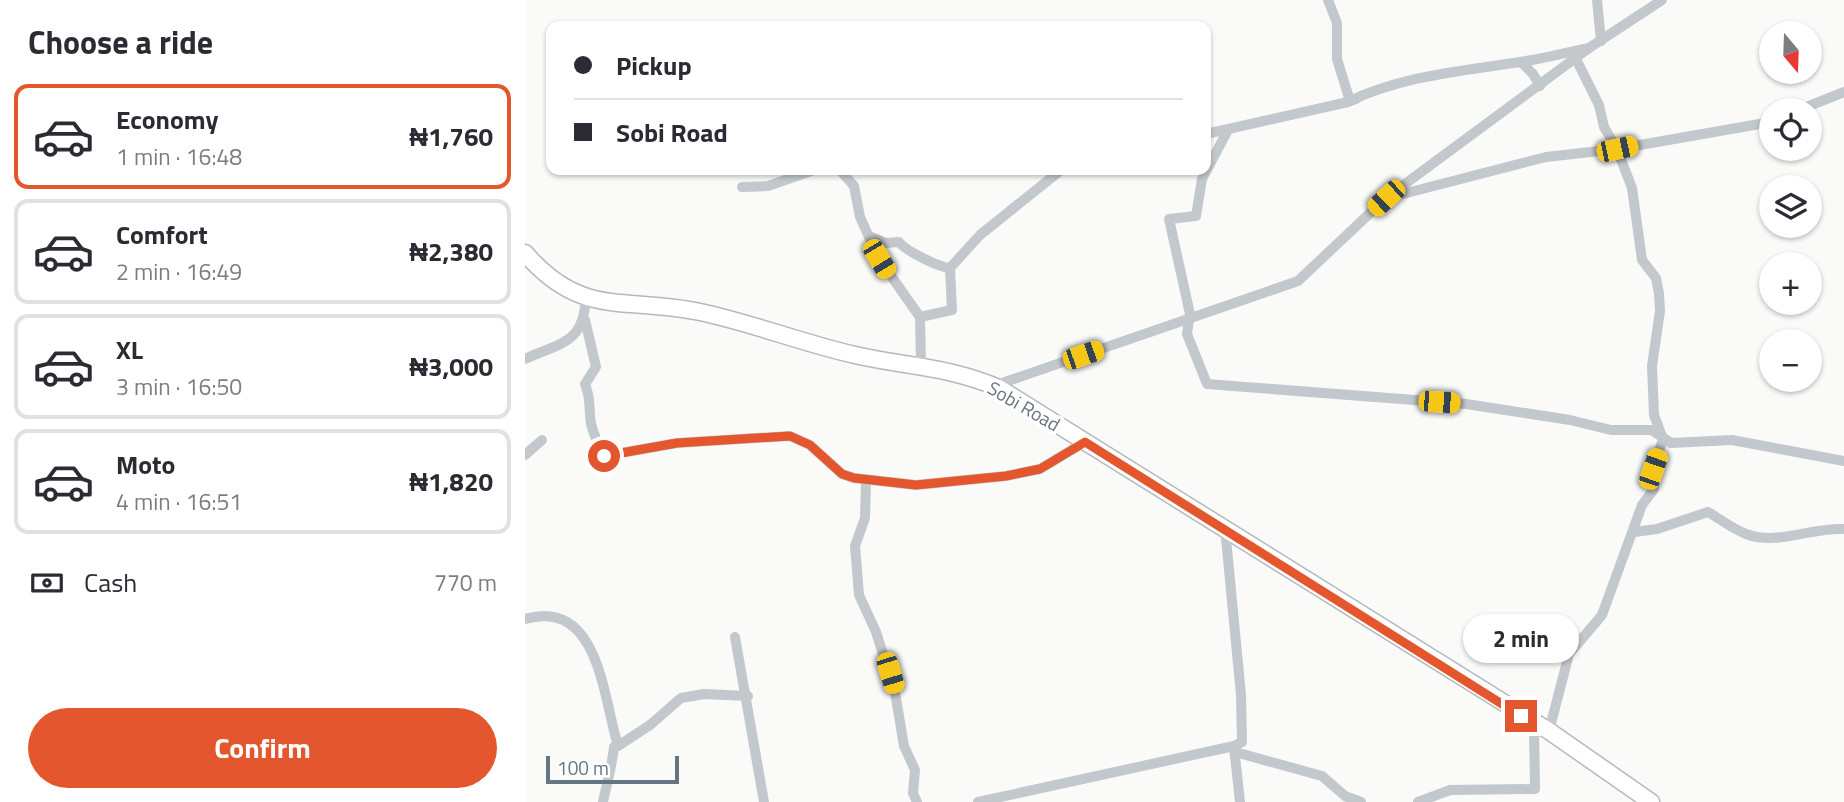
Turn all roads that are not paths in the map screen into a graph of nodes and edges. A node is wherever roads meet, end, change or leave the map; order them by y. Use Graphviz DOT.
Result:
graph roads {
  1 [pos="1328,0"];
  2 [pos="1597,0"];
  3 [pos="1662,0"];
  4 [pos="1601,41"];
  5 [pos="1589,48"];
  6 [pos="1576,59"];
  7 [pos="1521,62"];
  8 [pos="1540,86"];
  9 [pos="1844,93"];
  10 [pos="1350,101"];
  11 [pos="1822,102"];
  12 [pos="1759,124"];
  13 [pos="1228,130"];
  14 [pos="1211,133"];
  15 [pos="1617,149"];
  16 [pos="1211,162"];
  17 [pos="800,175"];
  18 [pos="845,175"];
  19 [pos="1055,175"];
  20 [pos="1204,175"];
  21 [pos="742,187"];
  22 [pos="1386,198"];
  23 [pos="869,236"];
  24 [pos="525,253"];
  25 [pos="950,268"];
  26 [pos="586,298"];
  27 [pos="920,317"];
  28 [pos="585,320"];
  29 [pos="1188,320"];
  30 [pos="525,359"];
  31 [pos="921,364"];
  32 [pos="999,388"];
  33 [pos="1663,439"];
  34 [pos="543,440"];
  35 [pos="1085,442"];
  36 [pos="525,456"];
  37 [pos="1844,461"];
  38 [pos="866,481"];
  39 [pos="1225,528"];
  40 [pos="1844,529"];
  41 [pos="1634,531"];
  42 [pos="525,618"];
  43 [pos="736,637"];
  44 [pos="748,696"];
  45 [pos="1542,728"];
  46 [pos="618,746"];
  47 [pos="1235,749"];
  48 [pos="1357,801"];
  49 [pos="1645,801"];
  50 [pos="603,802"];
  51 [pos="765,802"];
  52 [pos="917,802"];
  53 [pos="978,802"];
  54 [pos="1240,802"];
  55 [pos="1418,802"];
  1 -- 10 [label="street"];
  2 -- 4 [label="street"];
  3 -- 4 [label="street"];
  4 -- 5 [label="street"];
  5 -- 6 [label="street"];
  5 -- 7 [label="street"];
  6 -- 8 [label="street"];
  6 -- 15 [label="street"];
  7 -- 8 [label="street"];
  7 -- 10 [label="street"];
  8 -- 22 [label="street"];
  9 -- 11 [label="street"];
  10 -- 13 [label="street"];
  12 -- 15 [label="street"];
  13 -- 14 [label="street"];
  13 -- 16 [label="street"];
  15 -- 22 [label="street"];
  15 -- 33 [label="street"];
  17 -- 21 [label="street"];
  18 -- 23 [label="street"];
  19 -- 25 [label="street"];
  20 -- 29 [label="street"];
  22 -- 29 [label="street"];
  23 -- 25 [label="street"];
  23 -- 27 [label="street"];
  24 -- 26 [label="highway, Sobi Road"];
  25 -- 27 [label="street"];
  26 -- 28 [label="street"];
  26 -- 31 [label="highway, Sobi Road"];
  27 -- 31 [label="street"];
  28 -- 30 [label="street"];
  28 -- 38 [label="street"];
  29 -- 32 [label="street"];
  29 -- 33 [label="street"];
  31 -- 32 [label="highway, Sobi Road"];
  32 -- 35 [label="highway, Sobi Road"];
  33 -- 37 [label="street"];
  33 -- 41 [label="street"];
  34 -- 36 [label="street"];
  35 -- 38 [label="street"];
  35 -- 39 [label="highway, Sobi Road"];
  38 -- 52 [label="street"];
  39 -- 45 [label="highway, Sobi Road"];
  39 -- 47 [label="street"];
  40 -- 41 [label="street"];
  41 -- 45 [label="street"];
  42 -- 46 [label="street"];
  43 -- 44 [label="street"];
  44 -- 46 [label="street"];
  44 -- 51 [label="street"];
  45 -- 49 [label="highway, Sobi Road"];
  45 -- 55 [label="street"];
  46 -- 50 [label="street"];
  47 -- 48 [label="street"];
  47 -- 53 [label="street"];
  47 -- 54 [label="street"];
}
